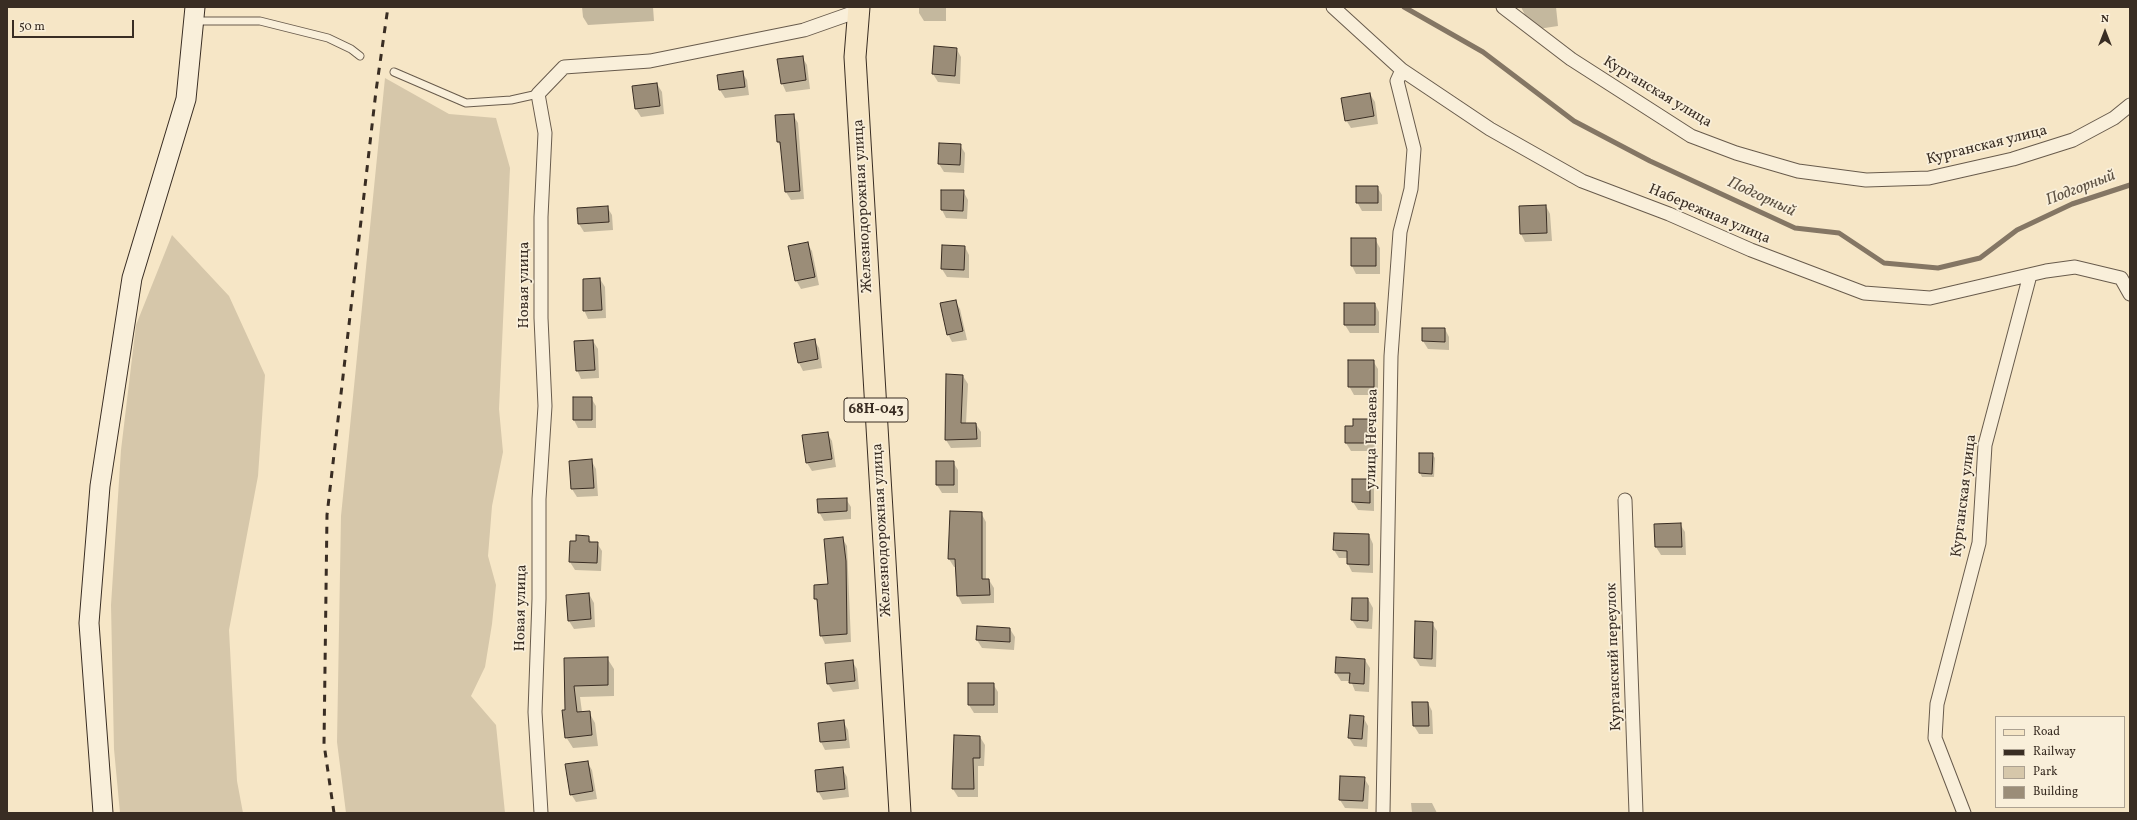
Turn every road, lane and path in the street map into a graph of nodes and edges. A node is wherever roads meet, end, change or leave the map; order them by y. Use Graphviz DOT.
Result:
graph roads {
  1 [pos="1333,7"];
  2 [pos="1503,7"];
  3 [pos="859,9"];
  4 [pos="194,14"];
  5 [pos="360,56"];
  6 [pos="1402,70"];
  7 [pos="394,72"];
  8 [pos="538,94"];
  9 [pos="2130,105"];
  10 [pos="2030,275"];
  11 [pos="2130,294"];
  12 [pos="1625,500"];
  13 [pos="103,813"];
  14 [pos="541,813"];
  15 [pos="900,813"];
  16 [pos="1383,813"];
  17 [pos="1636,813"];
  18 [pos="1964,813"];
  1 -- 6 [label="street, Набережная улица"];
  2 -- 9 [label="street, Курганская улица"];
  3 -- 8 [label="street"];
  3 -- 15 [label="main road, Железнодорожная улица / 68Н-043"];
  4 -- 5 [label="lane"];
  4 -- 13 [label="street"];
  6 -- 10 [label="street, Набережная улица"];
  6 -- 16 [label="street, улица Нечаева"];
  7 -- 8 [label="lane"];
  8 -- 14 [label="street, Новая улица"];
  10 -- 11 [label="street, Набережная улица"];
  10 -- 18 [label="street, Курганская улица"];
  12 -- 17 [label="street, Курганский переулок"];
}
